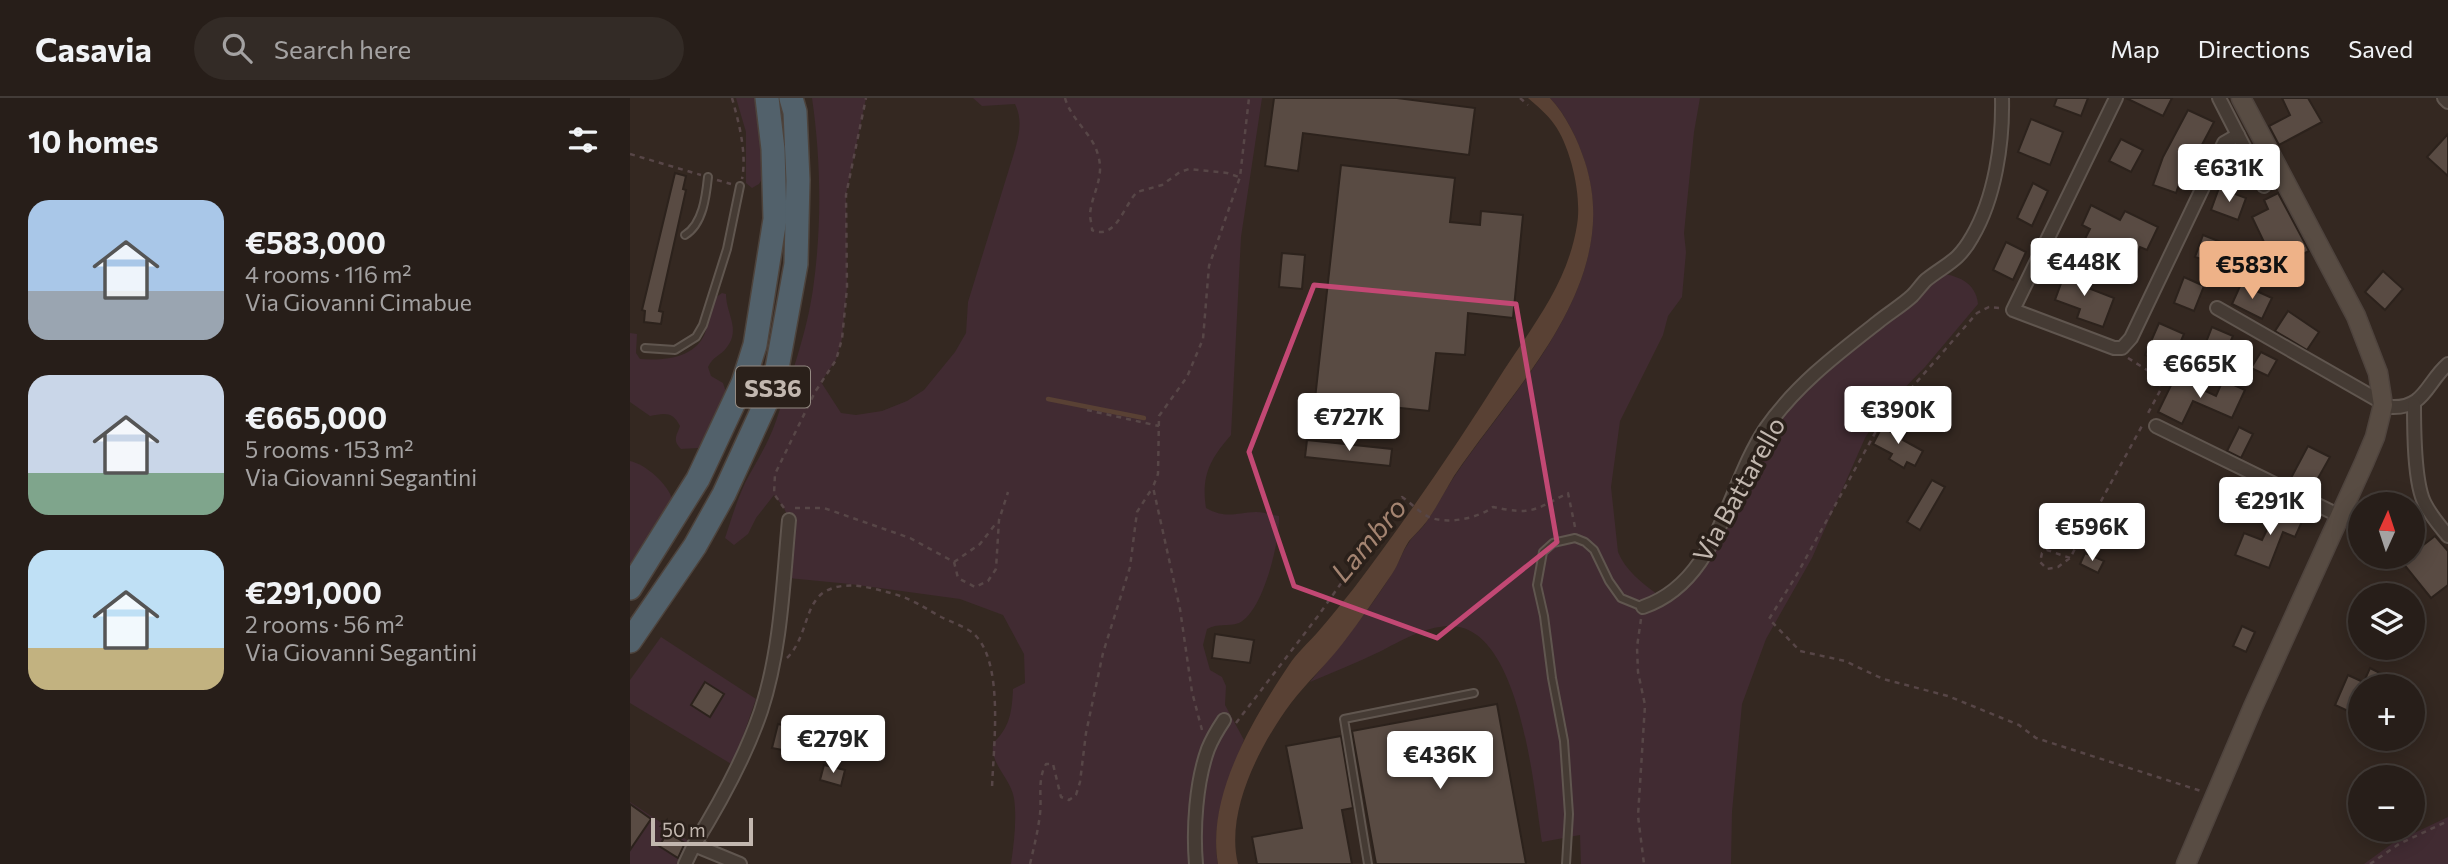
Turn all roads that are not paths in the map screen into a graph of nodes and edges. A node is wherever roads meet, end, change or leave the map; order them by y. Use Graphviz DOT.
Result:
graph roads {
  1 [pos="767,98"];
  2 [pos="791,98"];
  3 [pos="2002,98"];
  4 [pos="2116,98"];
  5 [pos="2219,98"];
  6 [pos="2241,98"];
  7 [pos="2444,98"];
  8 [pos="2448,102"];
  9 [pos="2240,140"];
  10 [pos="2262,140"];
  11 [pos="708,177"];
  12 [pos="740,186"];
  13 [pos="2264,186"];
  14 [pos="685,235"];
  15 [pos="2217,308"];
  16 [pos="645,348"];
  17 [pos="2448,364"];
  18 [pos="2414,404"];
  19 [pos="2383,405"];
  20 [pos="2156,426"];
  21 [pos="787,514"];
  22 [pos="2337,522"];
  23 [pos="2448,536"];
  24 [pos="630,588"];
  25 [pos="1642,610"];
  26 [pos="630,641"];
  27 [pos="1474,693"];
  28 [pos="1224,720"];
  29 [pos="694,845"];
  30 [pos="685,864"];
  31 [pos="740,864"];
  32 [pos="1196,864"];
  33 [pos="1368,864"];
  34 [pos="1566,864"];
  35 [pos="2186,864"];
  1 -- 24 [label="highway, SS36"];
  2 -- 26 [label="highway, SS36"];
  3 -- 25 [label="street, Via Battarello"];
  4 -- 9 [label="street"];
  5 -- 9 [label="street"];
  6 -- 10 [label="street"];
  7 -- 8 [label="street"];
  9 -- 10 [label="street"];
  9 -- 13 [label="street"];
  10 -- 19 [label="street"];
  11 -- 14 [label="lane"];
  12 -- 16 [label="lane"];
  15 -- 19 [label="street"];
  17 -- 18 [label="street"];
  18 -- 19 [label="street"];
  18 -- 23 [label="street"];
  19 -- 22 [label="street"];
  20 -- 22 [label="street"];
  21 -- 29 [label="street"];
  22 -- 35 [label="street"];
  25 -- 34 [label="lane"];
  27 -- 33 [label="lane"];
  28 -- 32 [label="street"];
  29 -- 30 [label="street"];
  29 -- 31 [label="street"];
}
